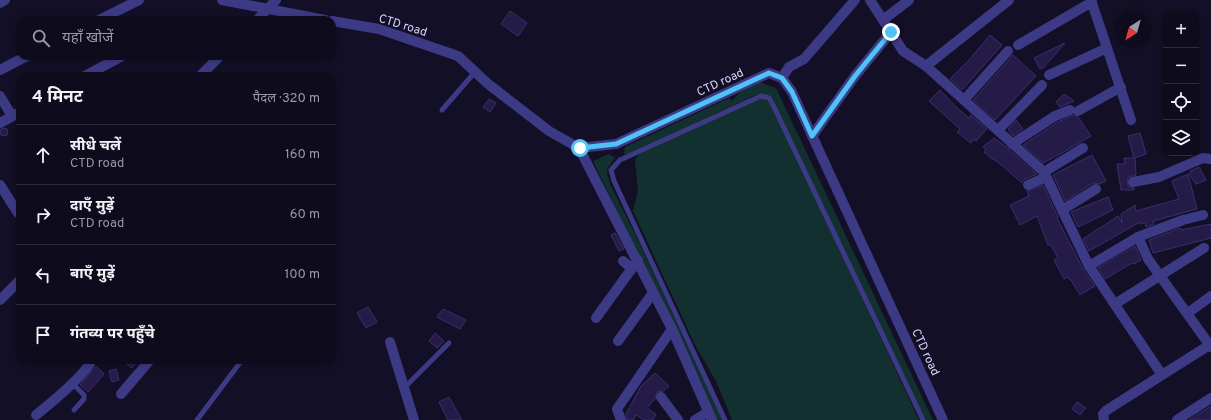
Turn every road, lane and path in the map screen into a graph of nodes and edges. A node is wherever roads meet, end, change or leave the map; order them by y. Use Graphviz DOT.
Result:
graph roads {
  1 [pos="5,0"];
  2 [pos="139,0"];
  3 [pos="222,0"];
  4 [pos="276,0"];
  5 [pos="855,0"];
  6 [pos="870,0"];
  7 [pos="909,0"];
  8 [pos="1009,0"];
  9 [pos="1091,1"];
  10 [pos="0,3"];
  11 [pos="268,10"];
  12 [pos="107,16"];
  13 [pos="262,16"];
  14 [pos="302,16"];
  15 [pos="883,20"];
  16 [pos="336,22"];
  17 [pos="891,32"];
  18 [pos="1018,45"];
  19 [pos="1107,48"];
  20 [pos="1008,51"];
  21 [pos="19,60"];
  22 [pos="115,60"];
  23 [pos="216,60"];
  24 [pos="926,66"];
  25 [pos="0,70"];
  26 [pos="92,72"];
  27 [pos="204,72"];
  28 [pos="475,72"];
  29 [pos="1049,75"];
  30 [pos="782,78"];
  31 [pos="1042,85"];
  32 [pos="1121,87"];
  33 [pos="0,96"];
  34 [pos="964,100"];
  35 [pos="442,110"];
  36 [pos="16,114"];
  37 [pos="1131,120"];
  38 [pos="0,123"];
  39 [pos="998,130"];
  40 [pos="812,136"];
  41 [pos="1012,144"];
  42 [pos="580,148"];
  43 [pos="1083,148"];
  44 [pos="1211,159"];
  45 [pos="1045,175"];
  46 [pos="1133,182"];
  47 [pos="0,185"];
  48 [pos="1028,185"];
  49 [pos="1096,188"];
  50 [pos="16,210"];
  51 [pos="1062,210"];
  52 [pos="1203,214"];
  53 [pos="1138,237"];
  54 [pos="1204,248"];
  55 [pos="623,261"];
  56 [pos="635,264"];
  57 [pos="1089,266"];
  58 [pos="1160,277"];
  59 [pos="16,284"];
  60 [pos="653,294"];
  61 [pos="1211,296"];
  62 [pos="0,300"];
  63 [pos="1115,304"];
  64 [pos="1188,313"];
  65 [pos="596,318"];
  66 [pos="672,329"];
  67 [pos="618,341"];
  68 [pos="390,342"];
  69 [pos="449,343"];
  70 [pos="1210,346"];
  71 [pos="90,364"];
  72 [pos="147,364"];
  73 [pos="239,364"];
  74 [pos="1162,375"];
  75 [pos="72,383"];
  76 [pos="405,387"];
  77 [pos="121,394"];
  78 [pos="662,398"];
  79 [pos="1211,398"];
  80 [pos="74,410"];
  81 [pos="36,415"];
  82 [pos="710,416"];
  83 [pos="197,420"];
  84 [pos="414,420"];
  85 [pos="621,420"];
  86 [pos="678,420"];
  87 [pos="695,420"];
  88 [pos="725,420"];
  89 [pos="923,420"];
  90 [pos="943,420"];
  91 [pos="1104,420"];
  92 [pos="1177,420"];
  1 -- 10 [label="street"];
  2 -- 12 [label="street"];
  3 -- 11 [label="street"];
  4 -- 11 [label="street"];
  5 -- 30 [label="street"];
  6 -- 15 [label="street"];
  7 -- 15 [label="street"];
  8 -- 24 [label="street"];
  9 -- 18 [label="street"];
  9 -- 19 [label="street"];
  11 -- 13 [label="street"];
  11 -- 14 [label="street"];
  15 -- 17 [label="street"];
  16 -- 28 [label="street, CTD road"];
  17 -- 24 [label="street"];
  17 -- 40 [label="street"];
  19 -- 29 [label="street"];
  19 -- 32 [label="street"];
  20 -- 34 [label="street"];
  21 -- 25 [label="street"];
  22 -- 26 [label="street"];
  23 -- 27 [label="street"];
  24 -- 34 [label="street"];
  28 -- 35 [label="lane"];
  28 -- 42 [label="street, CTD road"];
  30 -- 40 [label="street, CTD road"];
  30 -- 42 [label="street, CTD road"];
  31 -- 39 [label="street"];
  32 -- 37 [label="street"];
  32 -- 41 [label="street"];
  33 -- 36 [label="street"];
  34 -- 39 [label="street"];
  36 -- 38 [label="street"];
  39 -- 41 [label="street"];
  40 -- 90 [label="street, CTD road"];
  41 -- 45 [label="street"];
  42 -- 56 [label="street"];
  43 -- 45 [label="street"];
  44 -- 46 [label="street"];
  45 -- 48 [label="street"];
  45 -- 51 [label="street"];
  47 -- 50 [label="street"];
  49 -- 51 [label="street"];
  51 -- 57 [label="street"];
  52 -- 53 [label="street"];
  53 -- 57 [label="street"];
  53 -- 58 [label="street"];
  54 -- 58 [label="street"];
  55 -- 56 [label="street"];
  56 -- 60 [label="street"];
  56 -- 65 [label="street"];
  57 -- 63 [label="street"];
  58 -- 63 [label="street"];
  58 -- 64 [label="street"];
  59 -- 62 [label="street"];
  60 -- 66 [label="street"];
  60 -- 67 [label="street"];
  61 -- 64 [label="street"];
  63 -- 74 [label="street"];
  64 -- 70 [label="street"];
  66 -- 82 [label="street"];
  66 -- 85 [label="street"];
  68 -- 76 [label="street"];
  69 -- 76 [label="lane"];
  70 -- 74 [label="street"];
  71 -- 75 [label="street"];
  72 -- 77 [label="street"];
  73 -- 83 [label="lane"];
  74 -- 91 [label="street"];
  75 -- 80 [label="lane"];
  75 -- 81 [label="street"];
  76 -- 84 [label="street"];
  78 -- 86 [label="street"];
  79 -- 92 [label="street"];
  82 -- 87 [label="street"];
  88 -- 89 [label="lane"];
}
